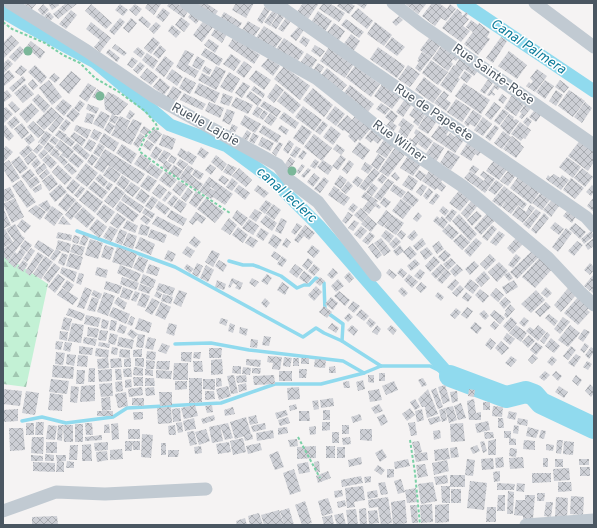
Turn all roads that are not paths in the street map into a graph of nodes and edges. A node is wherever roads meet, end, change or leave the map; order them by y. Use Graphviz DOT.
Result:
graph roads {
  1 [pos="10,3"];
  2 [pos="186,3"];
  3 [pos="270,3"];
  4 [pos="393,3"];
  5 [pos="535,3"];
  6 [pos="594,48"];
  7 [pos="594,145"];
  8 [pos="594,226"];
  9 [pos="375,275"];
  10 [pos="594,305"];
  11 [pos="206,489"];
  12 [pos="3,511"];
  13 [pos="594,520"];
  14 [pos="526,525"];
  1 -- 9 [label="street, Ruelle Lajoie"];
  2 -- 10 [label="street, Rue Wilner"];
  3 -- 8 [label="street, Rue de Papeete"];
  4 -- 7 [label="street, Rue Sainte-Rose"];
  5 -- 6 [label="street"];
  11 -- 12 [label="street"];
  13 -- 14 [label="street"];
}
